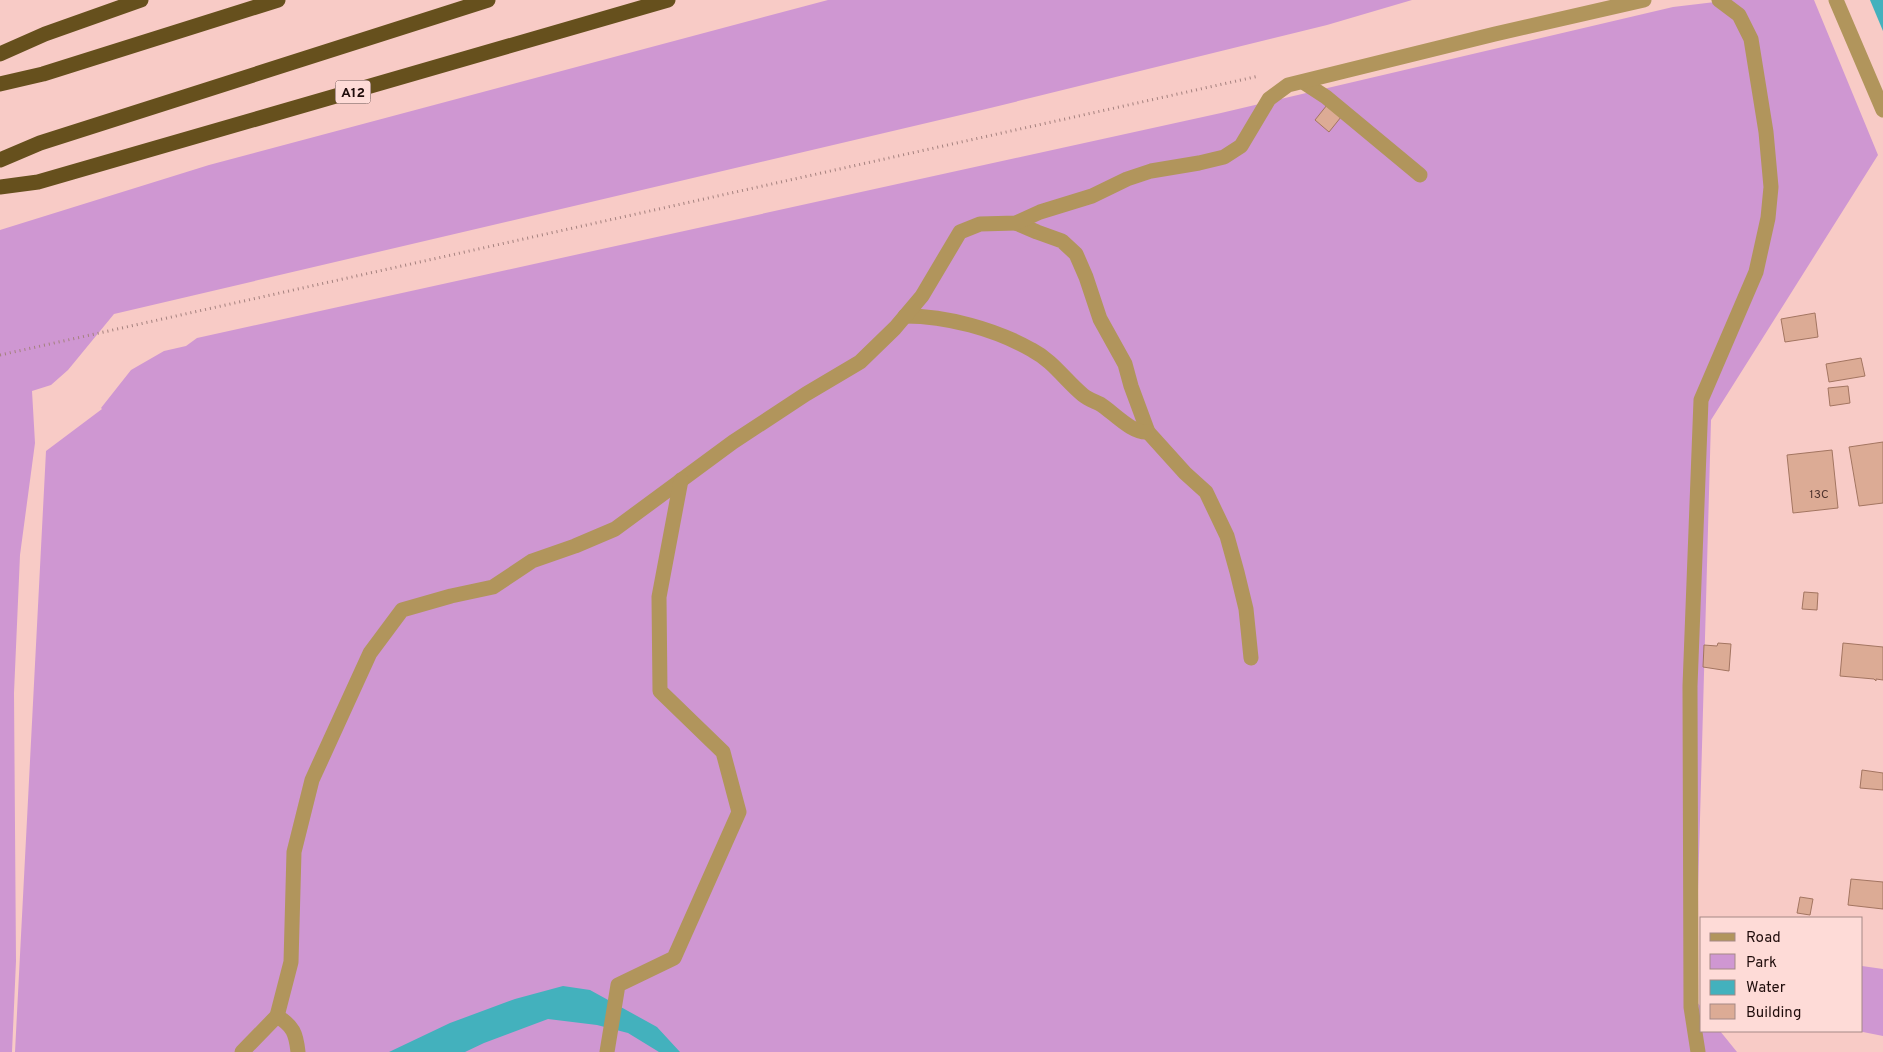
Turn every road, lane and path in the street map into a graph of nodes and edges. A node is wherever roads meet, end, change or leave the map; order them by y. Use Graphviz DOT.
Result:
graph roads {
  1 [pos="141,0"];
  2 [pos="278,0"];
  3 [pos="488,0"];
  4 [pos="668,0"];
  5 [pos="1644,0"];
  6 [pos="1719,0"];
  7 [pos="1836,0"];
  8 [pos="0,54"];
  9 [pos="1263,75"];
  10 [pos="1302,82"];
  11 [pos="0,84"];
  12 [pos="1883,110"];
  13 [pos="0,160"];
  14 [pos="1420,175"];
  15 [pos="0,188"];
  16 [pos="1016,222"];
  17 [pos="905,316"];
  18 [pos="0,355"];
  19 [pos="1148,432"];
  20 [pos="681,480"];
  21 [pos="1251,658"];
  22 [pos="277,1016"];
  23 [pos="242,1052"];
  24 [pos="298,1052"];
  25 [pos="607,1052"];
  26 [pos="1698,1052"];
  1 -- 8 [label="highway"];
  2 -- 11 [label="highway"];
  3 -- 13 [label="highway"];
  4 -- 15 [label="highway, A12"];
  5 -- 10 [label="street"];
  6 -- 26 [label="street"];
  7 -- 12 [label="street"];
  9 -- 18 [label="path"];
  10 -- 14 [label="street"];
  10 -- 16 [label="street"];
  16 -- 17 [label="street"];
  16 -- 19 [label="street"];
  17 -- 19 [label="street"];
  17 -- 20 [label="street"];
  19 -- 21 [label="street"];
  20 -- 22 [label="street"];
  20 -- 25 [label="street"];
  22 -- 23 [label="street"];
  22 -- 24 [label="street"];
}
